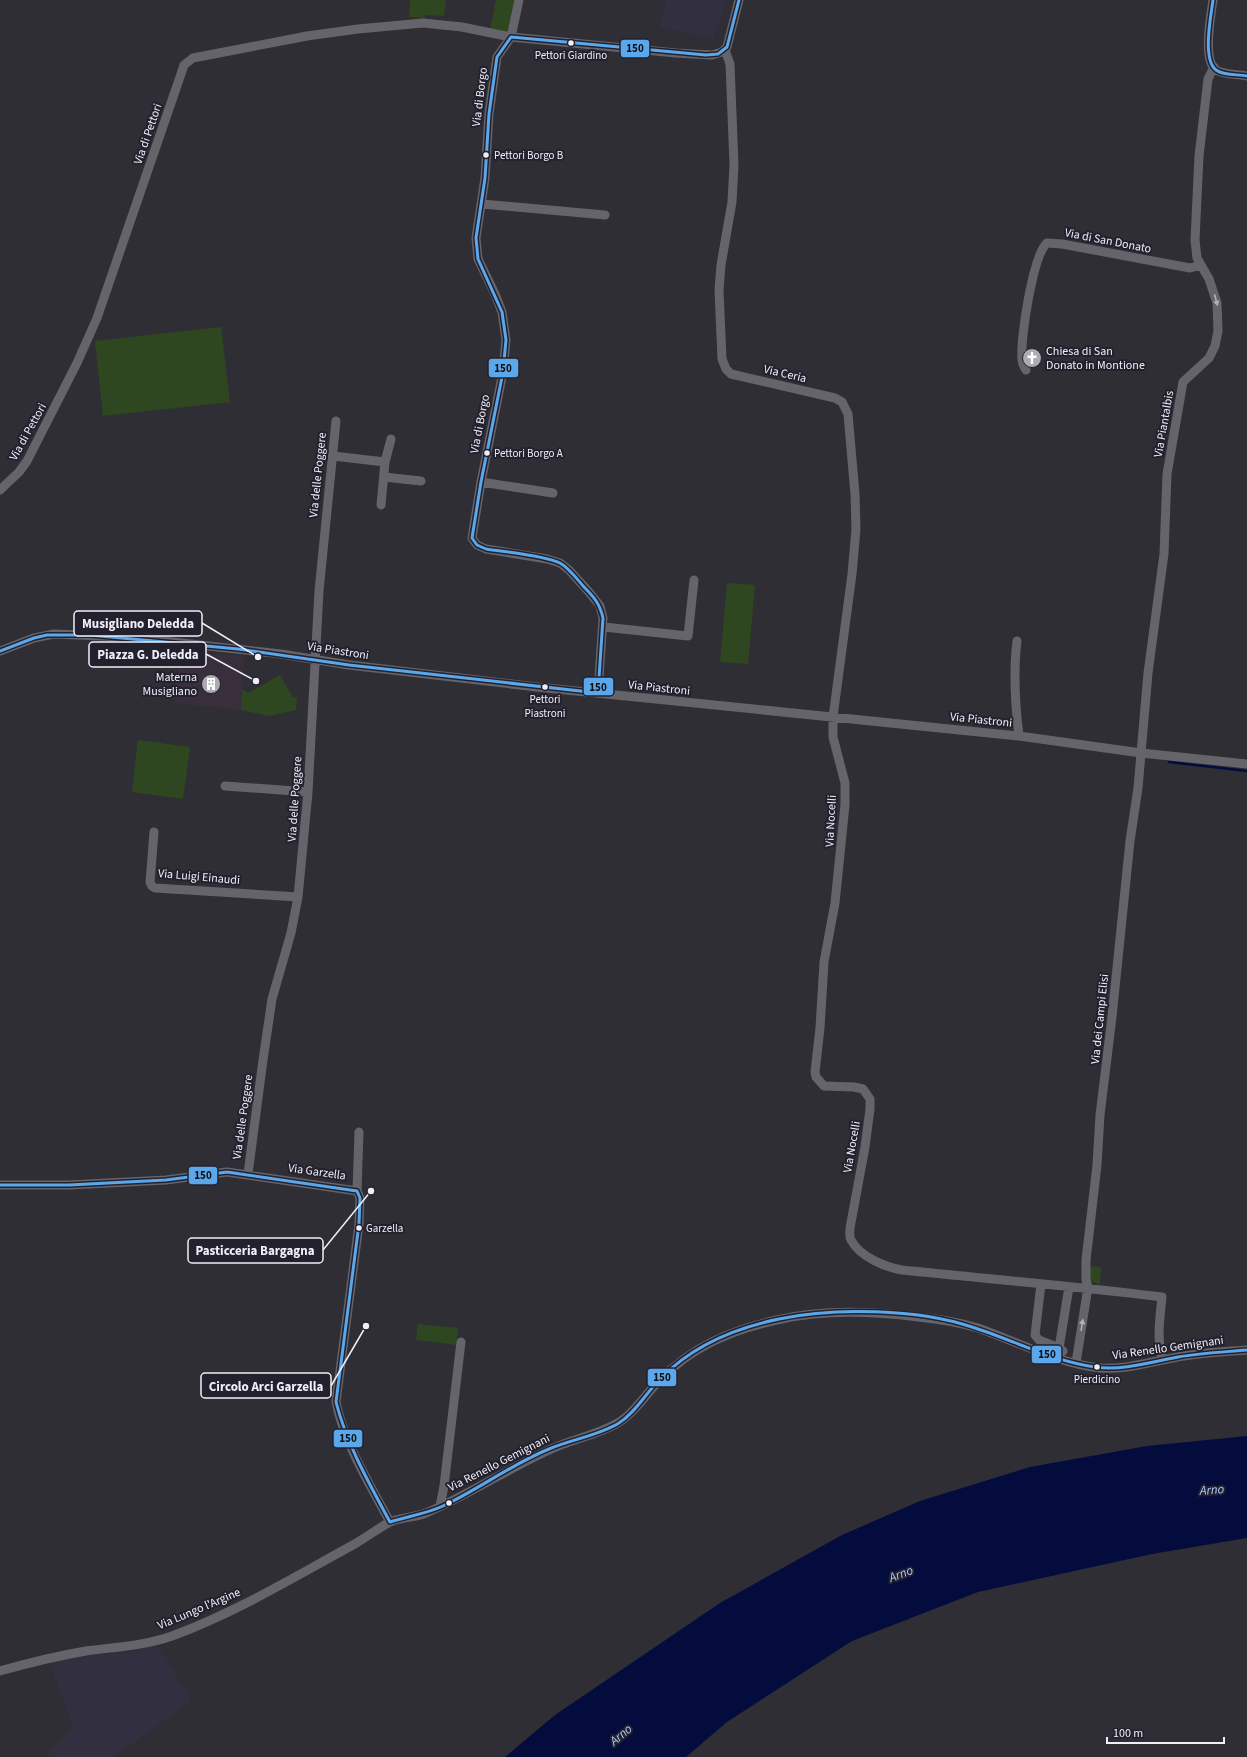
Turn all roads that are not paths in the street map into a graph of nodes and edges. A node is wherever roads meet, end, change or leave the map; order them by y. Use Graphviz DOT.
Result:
graph roads {
  1 [pos="519,0"];
  2 [pos="739,0"];
  3 [pos="1213,0"];
  4 [pos="491,33"];
  5 [pos="511,37"];
  6 [pos="502,49"];
  7 [pos="725,50"];
  8 [pos="1214,67"];
  9 [pos="1247,76"];
  10 [pos="482,204"];
  11 [pos="605,215"];
  12 [pos="1200,264"];
  13 [pos="1026,370"];
  14 [pos="336,421"];
  15 [pos="391,439"];
  16 [pos="333,456"];
  17 [pos="385,462"];
  18 [pos="384,477"];
  19 [pos="422,481"];
  20 [pos="481,482"];
  21 [pos="0,490"];
  22 [pos="553,492"];
  23 [pos="381,505"];
  24 [pos="694,580"];
  25 [pos="604,627"];
  26 [pos="1017,641"];
  27 [pos="0,651"];
  28 [pos="314,660"];
  29 [pos="598,693"];
  30 [pos="833,717"];
  31 [pos="1019,736"];
  32 [pos="1141,753"];
  33 [pos="1247,764"];
  34 [pos="225,786"];
  35 [pos="308,792"];
  36 [pos="154,832"];
  37 [pos="298,897"];
  38 [pos="359,1132"];
  39 [pos="248,1174"];
  40 [pos="0,1185"];
  41 [pos="357,1191"];
  42 [pos="1041,1284"];
  43 [pos="1069,1287"];
  44 [pos="1088,1287"];
  45 [pos="461,1342"];
  46 [pos="1060,1348"];
  47 [pos="1247,1350"];
  48 [pos="1163,1360"];
  49 [pos="1073,1362"];
  50 [pos="440,1506"];
  51 [pos="390,1522"];
  52 [pos="0,1671"];
  1 -- 5 [label="street"];
  2 -- 7 [label="street"];
  3 -- 8 [label="street"];
  4 -- 5 [label="street, Via di Pettori"];
  4 -- 6 [label="street"];
  4 -- 21 [label="street, Via di Pettori"];
  5 -- 6 [label="street, Via di Borgo"];
  5 -- 7 [label="street, Via di Pettori"];
  6 -- 10 [label="street, Via di Borgo"];
  7 -- 30 [label="street, Via Ceria"];
  8 -- 9 [label="street"];
  8 -- 12 [label="street, Via Piantalbis"];
  10 -- 11 [label="street"];
  10 -- 20 [label="street, Via di Borgo"];
  12 -- 13 [label="street, Via di San Donato"];
  12 -- 32 [label="street, Via Piantalbis, one-way"];
  14 -- 16 [label="street, Via delle Poggere"];
  15 -- 17 [label="street"];
  16 -- 17 [label="street"];
  16 -- 28 [label="street, Via delle Poggere"];
  17 -- 18 [label="street"];
  18 -- 19 [label="street"];
  18 -- 23 [label="street"];
  20 -- 22 [label="street"];
  20 -- 25 [label="street, Via di Borgo"];
  24 -- 25 [label="street"];
  25 -- 29 [label="street, Via di Borgo"];
  26 -- 31 [label="street"];
  27 -- 28 [label="street, Via Piastroni"];
  28 -- 29 [label="street, Via Piastroni"];
  28 -- 35 [label="street, Via delle Poggere"];
  29 -- 30 [label="street, Via Piastroni"];
  30 -- 31 [label="street, Via Piastroni"];
  30 -- 42 [label="street, Via Nocelli"];
  31 -- 32 [label="street, Via Piastroni"];
  32 -- 33 [label="street, Via Piastroni"];
  32 -- 44 [label="street, Via dei Campi Elisi"];
  34 -- 35 [label="street"];
  35 -- 37 [label="street, Via delle Poggere"];
  36 -- 37 [label="street, Via Luigi Einaudi"];
  37 -- 39 [label="street, Via delle Poggere"];
  38 -- 41 [label="street"];
  39 -- 40 [label="street, Via Garzella"];
  39 -- 41 [label="street, Via Garzella"];
  41 -- 51 [label="street, Via Garzella"];
  42 -- 43 [label="street, Via Nocelli"];
  42 -- 46 [label="street"];
  43 -- 44 [label="street, Via Nocelli"];
  43 -- 46 [label="street"];
  44 -- 48 [label="street, Via Nocelli"];
  49 -- 44 [label="street, one-way"];
  45 -- 50 [label="street"];
  46 -- 49 [label="street"];
  47 -- 48 [label="street, Via Renello Gemignani"];
  48 -- 49 [label="street, Via Renello Gemignani"];
  49 -- 50 [label="street, Via Renello Gemignani"];
  50 -- 51 [label="street, Via Renello Gemignani"];
  51 -- 52 [label="street, Via Lungo l'Argine"];
}
